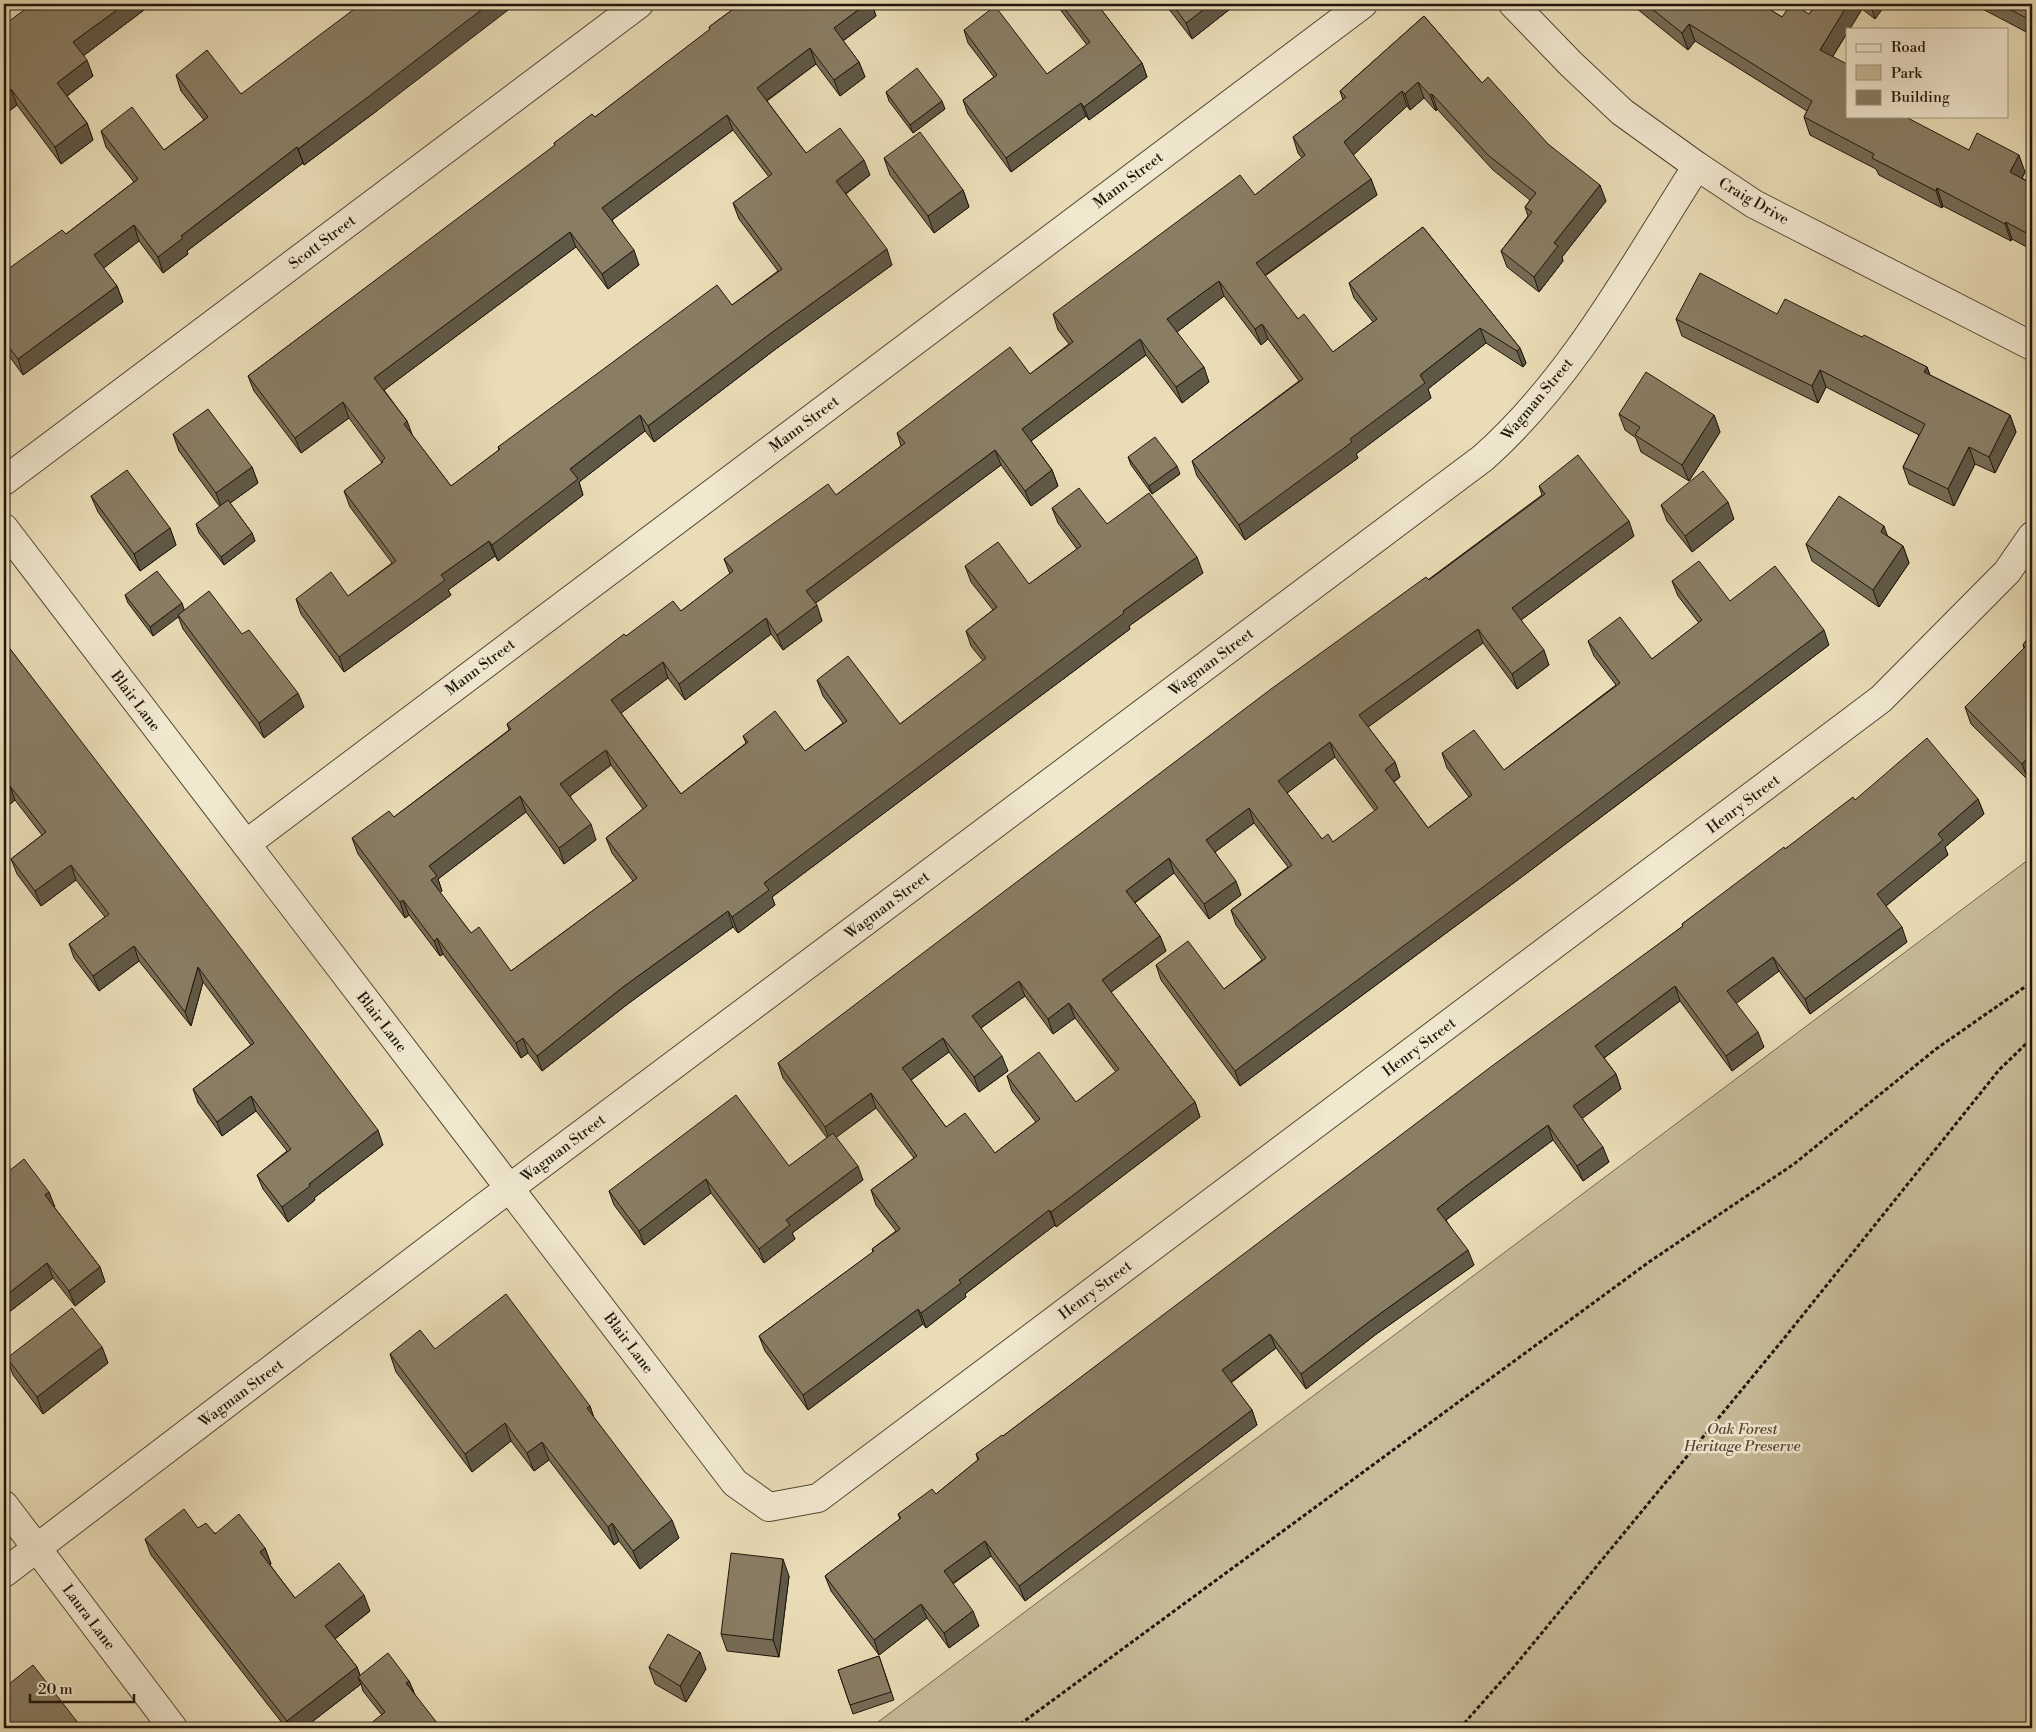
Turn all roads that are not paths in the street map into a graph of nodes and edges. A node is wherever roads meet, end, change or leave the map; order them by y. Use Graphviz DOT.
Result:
graph roads {
  1 [pos="639,4"];
  2 [pos="1363,4"];
  3 [pos="1513,4"];
  4 [pos="1696,166"];
  5 [pos="2032,346"];
  6 [pos="4,481"];
  7 [pos="4,528"];
  8 [pos="2032,536"];
  9 [pos="246,844"];
  10 [pos="510,1188"];
  11 [pos="4,1505"];
  12 [pos="769,1507"];
  13 [pos="37,1549"];
  14 [pos="4,1573"];
  15 [pos="174,1728"];
  1 -- 6 [label="street, Scott Street"];
  2 -- 9 [label="street, Mann Street"];
  3 -- 4 [label="street, Craig Drive"];
  4 -- 5 [label="street, Craig Drive"];
  4 -- 10 [label="street, Wagman Street"];
  7 -- 9 [label="street, Blair Lane"];
  8 -- 12 [label="street, Henry Street"];
  9 -- 10 [label="street, Blair Lane"];
  10 -- 12 [label="street, Blair Lane"];
  10 -- 13 [label="street, Wagman Street"];
  11 -- 13 [label="street, Laura Lane"];
  13 -- 14 [label="street, Wagman Street"];
  13 -- 15 [label="street, Laura Lane"];
}
